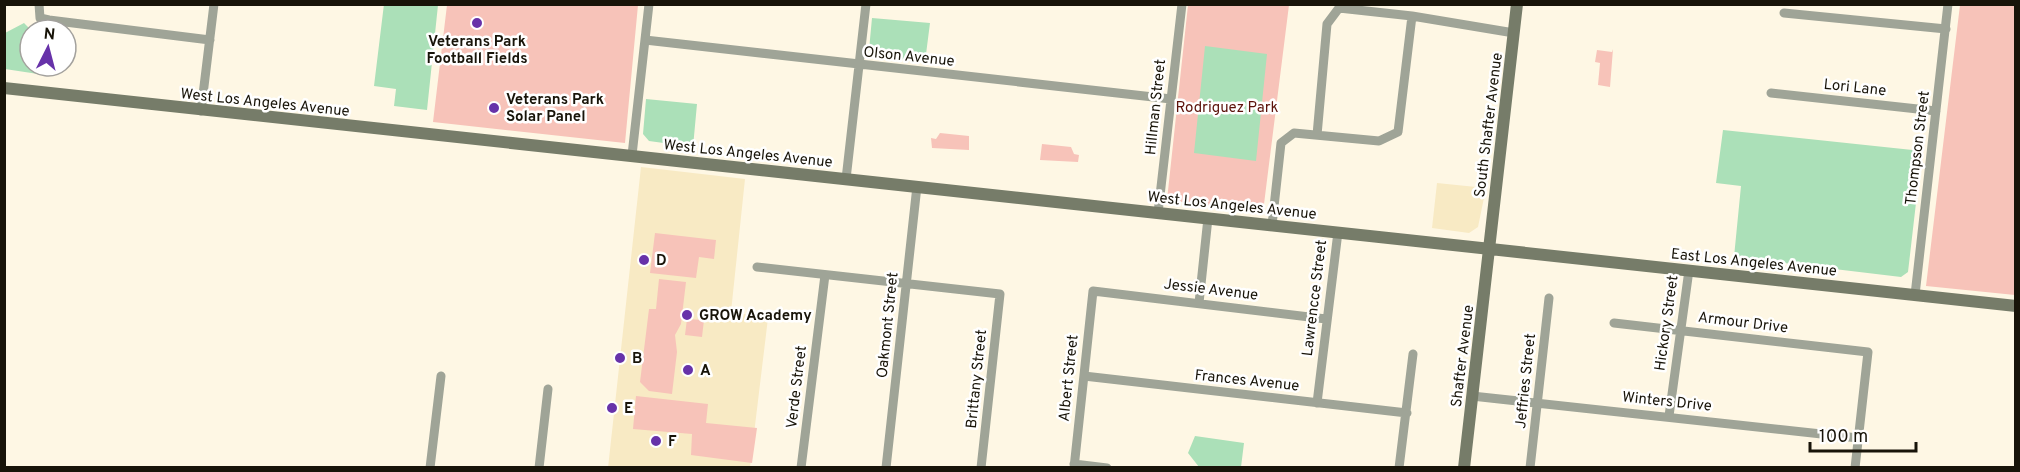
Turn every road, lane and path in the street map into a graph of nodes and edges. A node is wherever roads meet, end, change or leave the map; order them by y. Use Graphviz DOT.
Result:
graph roads {
  1 [pos="39,4"];
  2 [pos="214,4"];
  3 [pos="649,4"];
  4 [pos="866,4"];
  5 [pos="1182,4"];
  6 [pos="1517,4"];
  7 [pos="1948,4"];
  8 [pos="1784,13"];
  9 [pos="1412,16"];
  10 [pos="1946,29"];
  11 [pos="1514,33"];
  12 [pos="210,40"];
  13 [pos="645,40"];
  14 [pos="859,65"];
  15 [pos="4,88"];
  16 [pos="1771,93"];
  17 [pos="1171,99"];
  18 [pos="201,111"];
  19 [pos="1936,111"];
  20 [pos="1317,135"];
  21 [pos="632,155"];
  22 [pos="846,179"];
  23 [pos="917,186"];
  24 [pos="1158,213"];
  25 [pos="1208,218"];
  26 [pos="1272,225"];
  27 [pos="1338,232"];
  28 [pos="1489,249"];
  29 [pos="757,267"];
  30 [pos="1689,270"];
  31 [pos="825,275"];
  32 [pos="906,284"];
  33 [pos="1093,291"];
  34 [pos="1915,295"];
  35 [pos="1549,298"];
  36 [pos="1199,303"];
  37 [pos="2016,306"];
  38 [pos="1326,319"];
  39 [pos="1614,322"];
  40 [pos="1681,329"];
  41 [pos="1413,354"];
  42 [pos="441,376"];
  43 [pos="1084,376"];
  44 [pos="548,389"];
  45 [pos="1472,396"];
  46 [pos="1317,403"];
  47 [pos="1537,403"];
  48 [pos="1407,413"];
  49 [pos="1669,417"];
  50 [pos="1858,438"];
  51 [pos="1074,466"];
  52 [pos="430,468"];
  53 [pos="539,468"];
  54 [pos="801,468"];
  55 [pos="886,468"];
  56 [pos="981,468"];
  57 [pos="1107,468"];
  58 [pos="1400,468"];
  59 [pos="1464,468"];
  60 [pos="1530,468"];
  61 [pos="1855,468"];
  1 -- 12 [label="street"];
  2 -- 12 [label="street"];
  3 -- 13 [label="street"];
  4 -- 14 [label="street"];
  5 -- 17 [label="street, Hillman Street"];
  6 -- 11 [label="street, South Shafter Avenue"];
  7 -- 10 [label="street, Thompson Street"];
  8 -- 10 [label="street"];
  9 -- 11 [label="street"];
  9 -- 20 [label="street"];
  9 -- 20 [label="street"];
  10 -- 19 [label="street, Thompson Street"];
  11 -- 28 [label="street, South Shafter Avenue"];
  12 -- 18 [label="street"];
  13 -- 14 [label="street, Olson Avenue"];
  13 -- 21 [label="street"];
  14 -- 17 [label="street, Olson Avenue"];
  14 -- 22 [label="street"];
  15 -- 18 [label="street, West Los Angeles Avenue"];
  16 -- 19 [label="street, Lori Lane"];
  17 -- 24 [label="street, Hillman Street"];
  18 -- 21 [label="street, West Los Angeles Avenue"];
  19 -- 34 [label="street, Thompson Street"];
  20 -- 26 [label="street"];
  21 -- 22 [label="street, West Los Angeles Avenue"];
  22 -- 23 [label="street, West Los Angeles Avenue"];
  23 -- 24 [label="street, West Los Angeles Avenue"];
  23 -- 32 [label="street, Oakmont Street"];
  24 -- 25 [label="street, West Los Angeles Avenue"];
  25 -- 26 [label="street, West Los Angeles Avenue"];
  25 -- 36 [label="street"];
  26 -- 27 [label="street, West Los Angeles Avenue"];
  27 -- 28 [label="street, West Los Angeles Avenue"];
  27 -- 38 [label="street, Lawrencce Street"];
  28 -- 30 [label="street, East Los Angeles Avenue"];
  28 -- 45 [label="street, Shafter Avenue"];
  29 -- 31 [label="street"];
  30 -- 34 [label="street, East Los Angeles Avenue"];
  30 -- 40 [label="street, Hickory Street"];
  31 -- 32 [label="street"];
  31 -- 54 [label="street, Verde Street"];
  32 -- 55 [label="street, Oakmont Street"];
  32 -- 56 [label="street, Brittany Street"];
  33 -- 36 [label="street, Jessie Avenue"];
  33 -- 43 [label="street, Albert Street"];
  34 -- 37 [label="street, East Los Angeles Avenue"];
  35 -- 47 [label="street, Jeffries Street"];
  36 -- 38 [label="street, Jessie Avenue"];
  38 -- 46 [label="street, Lawrencce Street"];
  39 -- 40 [label="street, Armour Drive"];
  40 -- 49 [label="street, Hickory Street"];
  40 -- 50 [label="street, Armour Drive"];
  41 -- 48 [label="street"];
  42 -- 52 [label="street"];
  43 -- 46 [label="street, Frances Avenue"];
  43 -- 51 [label="street, Albert Street"];
  44 -- 53 [label="street"];
  45 -- 47 [label="street, Winters Drive"];
  45 -- 59 [label="street, Shafter Avenue"];
  46 -- 48 [label="street, Frances Avenue"];
  47 -- 49 [label="street, Winters Drive"];
  47 -- 60 [label="street, Jeffries Street"];
  48 -- 58 [label="street"];
  49 -- 50 [label="street, Winters Drive"];
  50 -- 61 [label="street"];
  51 -- 57 [label="street"];
}
